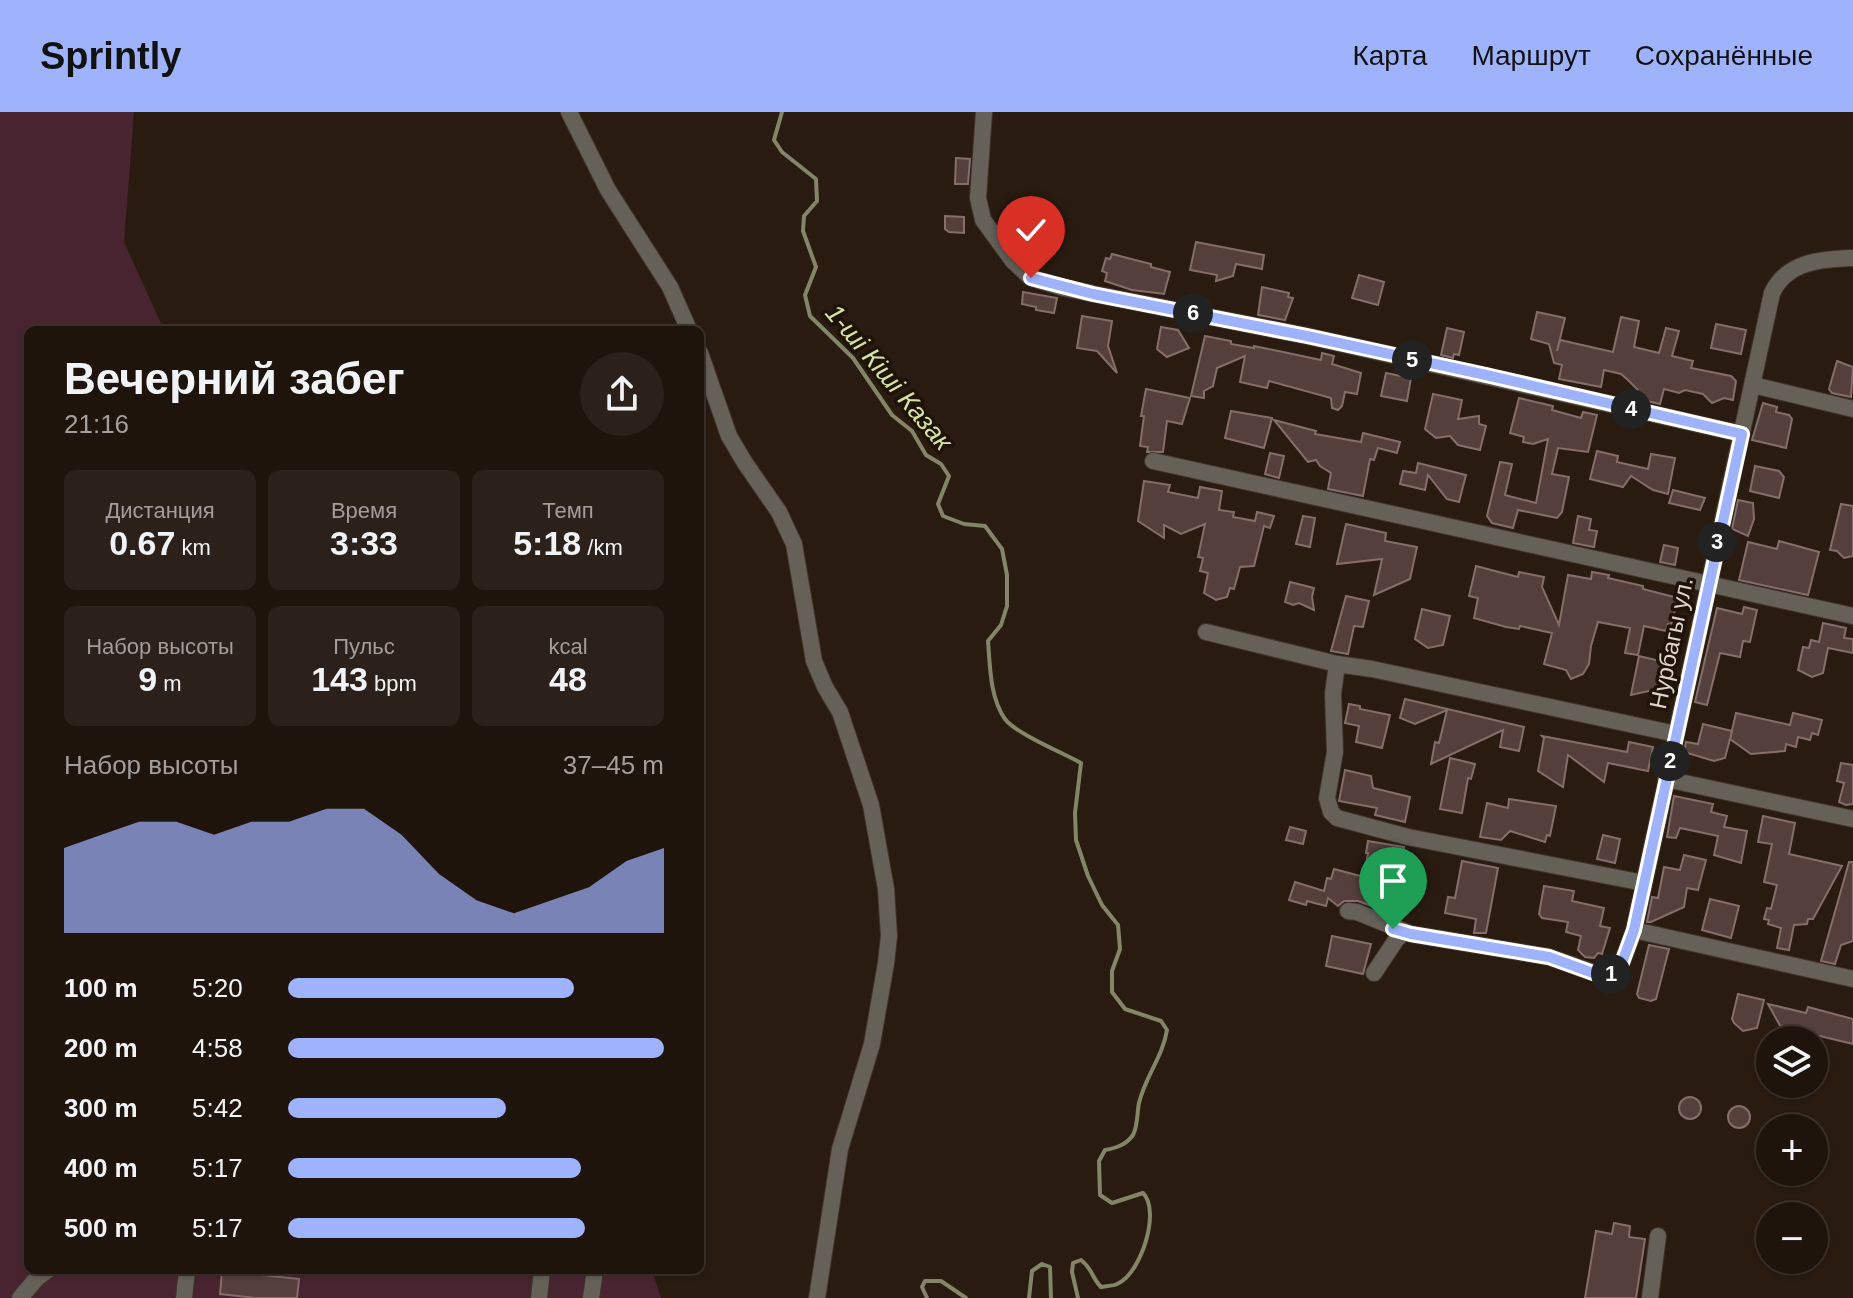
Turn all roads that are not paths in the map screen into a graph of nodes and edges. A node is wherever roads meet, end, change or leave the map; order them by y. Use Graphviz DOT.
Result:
graph roads {
  1 [pos="569,112"];
  2 [pos="984,112"];
  3 [pos="1853,258"];
  4 [pos="687,326"];
  5 [pos="704,364"];
  6 [pos="1753,385"];
  7 [pos="1853,409"];
  8 [pos="1742,434"];
  9 [pos="1153,461"];
  10 [pos="1709,584"];
  11 [pos="1853,616"];
  12 [pos="1206,632"];
  13 [pos="1337,664"];
  14 [pos="1676,734"];
  15 [pos="1666,779"];
  16 [pos="1853,819"];
  17 [pos="1644,883"];
  18 [pos="1348,911"];
  19 [pos="1634,930"];
  20 [pos="1404,932"];
  21 [pos="1374,973"];
  22 [pos="1853,979"];
  23 [pos="1658,1236"];
  24 [pos="42,1274"];
  25 [pos="187,1274"];
  26 [pos="542,1274"];
  27 [pos="594,1274"];
  28 [pos="20,1298"];
  29 [pos="184,1298"];
  30 [pos="539,1298"];
  31 [pos="591,1298"];
  32 [pos="817,1298"];
  33 [pos="1650,1298"];
  1 -- 4 [label="street"];
  2 -- 8 [label="street"];
  3 -- 6 [label="street, Нурбагы ул."];
  5 -- 32 [label="street"];
  6 -- 7 [label="street"];
  6 -- 8 [label="street, Нурбагы ул."];
  8 -- 10 [label="street, Нурбагы ул."];
  9 -- 10 [label="street"];
  10 -- 11 [label="street"];
  10 -- 14 [label="street, Нурбагы ул."];
  12 -- 13 [label="street"];
  13 -- 14 [label="street"];
  13 -- 17 [label="street"];
  14 -- 15 [label="street, Нурбагы ул."];
  15 -- 16 [label="street"];
  15 -- 17 [label="street, Нурбагы ул."];
  17 -- 19 [label="street, Нурбагы ул."];
  18 -- 20 [label="street"];
  19 -- 20 [label="street, Нурбагы ул."];
  19 -- 22 [label="street"];
  20 -- 21 [label="street"];
  23 -- 33 [label="street"];
  24 -- 28 [label="street"];
  25 -- 29 [label="street"];
  26 -- 30 [label="street"];
  27 -- 31 [label="street"];
}
